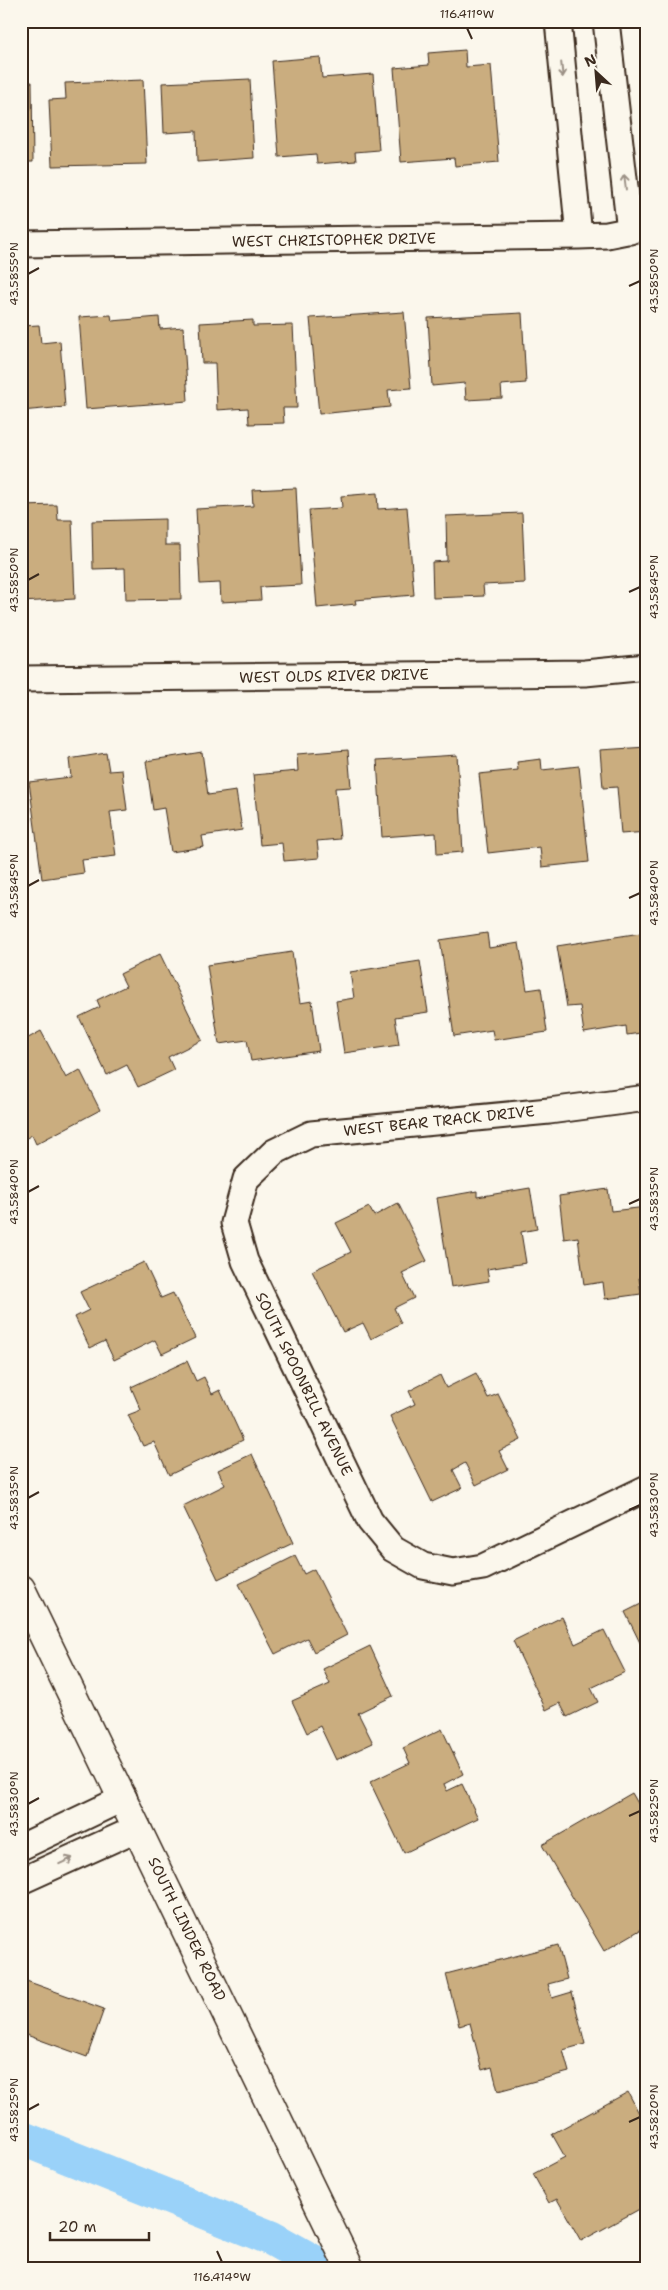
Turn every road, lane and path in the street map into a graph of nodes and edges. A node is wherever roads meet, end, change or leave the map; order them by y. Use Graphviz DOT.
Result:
graph roads {
  1 [pos="558,21"];
  2 [pos="606,21"];
  3 [pos="638,229"];
  4 [pos="579,236"];
  5 [pos="21,244"];
  6 [pos="647,667"];
  7 [pos="21,678"];
  8 [pos="647,1098"];
  9 [pos="246,1179"];
  10 [pos="647,1488"];
  11 [pos="21,1589"];
  12 [pos="124,1798"];
  13 [pos="138,1828"];
  14 [pos="21,1847"];
  15 [pos="21,1882"];
  16 [pos="349,2266"];
  1 -- 4 [label="street, one-way"];
  3 -- 2 [label="street, one-way"];
  3 -- 4 [label="street, WEST CHRISTOPHER DRIVE"];
  4 -- 5 [label="street, WEST CHRISTOPHER DRIVE"];
  6 -- 7 [label="street, WEST OLDS RIVER DRIVE"];
  8 -- 9 [label="street, WEST BEAR TRACK DRIVE"];
  9 -- 10 [label="street, SOUTH SPOONBILL AVENUE"];
  11 -- 12 [label="street, SOUTH LINDER ROAD"];
  12 -- 13 [label="street, SOUTH LINDER ROAD"];
  12 -- 14 [label="street"];
  15 -- 13 [label="street, one-way"];
  13 -- 16 [label="street, SOUTH LINDER ROAD"];
}
